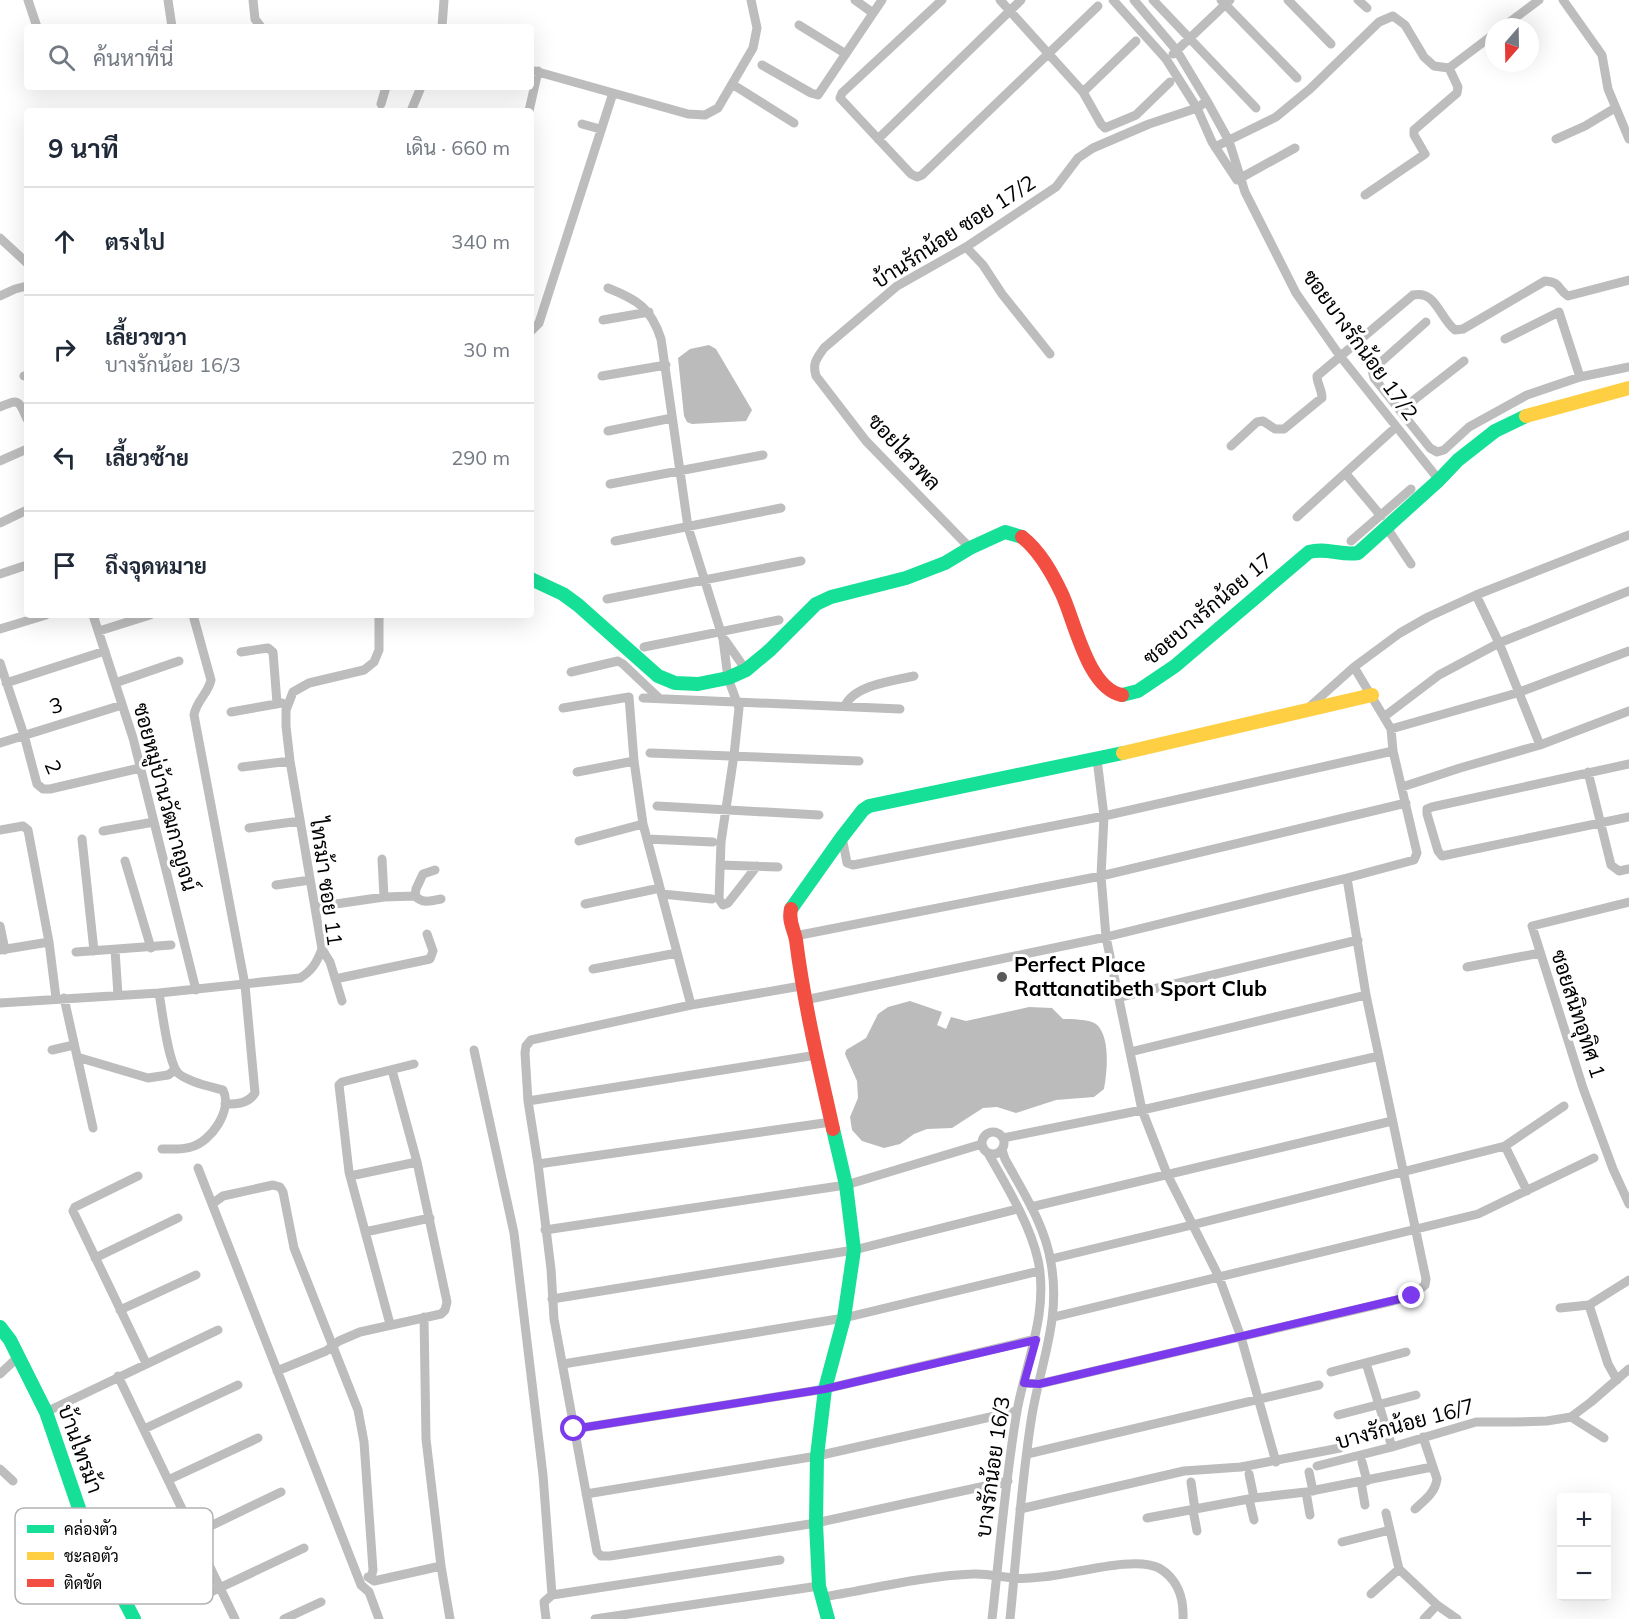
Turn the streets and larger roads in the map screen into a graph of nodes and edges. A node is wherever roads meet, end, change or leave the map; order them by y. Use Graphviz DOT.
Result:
graph roads {
  1 [pos="28,0"];
  2 [pos="168,0"];
  3 [pos="253,0"];
  4 [pos="444,0"];
  5 [pos="751,0"];
  6 [pos="855,0"];
  7 [pos="882,0"];
  8 [pos="942,0"];
  9 [pos="1000,0"];
  10 [pos="1021,0"];
  11 [pos="1113,0"];
  12 [pos="1134,0"];
  13 [pos="1153,0"];
  14 [pos="1288,0"];
  15 [pos="1358,0"];
  16 [pos="1539,0"];
  17 [pos="1563,0"];
  18 [pos="1226,2"];
  19 [pos="1098,6"];
  20 [pos="1366,9"];
  21 [pos="1010,11"];
  22 [pos="873,14"];
  23 [pos="1515,18"];
  24 [pos="36,24"];
  25 [pos="172,24"];
  26 [pos="259,24"];
  27 [pos="442,24"];
  28 [pos="799,26"];
  29 [pos="1190,39"];
  30 [pos="1136,41"];
  31 [pos="1485,41"];
  32 [pos="1331,44"];
  33 [pos="1177,51"];
  34 [pos="1050,53"];
  35 [pos="846,54"];
  36 [pos="1166,59"];
  37 [pos="762,65"];
  38 [pos="1449,68"];
  39 [pos="535,71"];
  40 [pos="1297,78"];
  41 [pos="1170,82"];
  42 [pos="732,84"];
  43 [pos="385,90"];
  44 [pos="420,90"];
  45 [pos="532,90"];
  46 [pos="1083,92"];
  47 [pos="613,93"];
  48 [pos="1207,101"];
  49 [pos="381,104"];
  50 [pos="412,108"];
  51 [pos="529,108"];
  52 [pos="1197,108"];
  53 [pos="1256,108"];
  54 [pos="1615,108"];
  55 [pos="794,123"];
  56 [pos="582,124"];
  57 [pos="600,129"];
  58 [pos="878,139"];
  59 [pos="1556,139"];
  60 [pos="1629,139"];
  61 [pos="1229,141"];
  62 [pos="1215,147"];
  63 [pos="1295,148"];
  64 [pos="1239,179"];
  65 [pos="1365,195"];
  66 [pos="0,238"];
  67 [pos="966,247"];
  68 [pos="24,260"];
  69 [pos="1629,280"];
  70 [pos="24,287"];
  71 [pos="608,288"];
  72 [pos="0,296"];
  73 [pos="649,312"];
  74 [pos="603,320"];
  75 [pos="1426,322"];
  76 [pos="534,327"];
  77 [pos="1505,339"];
  78 [pos="1050,354"];
  79 [pos="1340,356"];
  80 [pos="1464,361"];
  81 [pos="666,365"];
  82 [pos="1629,368"];
  83 [pos="602,375"];
  84 [pos="816,376"];
  85 [pos="1580,377"];
  86 [pos="1629,388"];
  87 [pos="0,407"];
  88 [pos="1401,410"];
  89 [pos="24,413"];
  90 [pos="672,418"];
  91 [pos="1396,428"];
  92 [pos="608,431"];
  93 [pos="1231,446"];
  94 [pos="24,450"];
  95 [pos="763,455"];
  96 [pos="0,461"];
  97 [pos="678,471"];
  98 [pos="1346,474"];
  99 [pos="1439,480"];
  100 [pos="610,484"];
  101 [pos="1412,489"];
  102 [pos="781,508"];
  103 [pos="24,511"];
  104 [pos="1297,517"];
  105 [pos="1384,522"];
  106 [pos="0,523"];
  107 [pos="688,527"];
  108 [pos="1629,535"];
  109 [pos="615,541"];
  110 [pos="1351,541"];
  111 [pos="970,548"];
  112 [pos="801,561"];
  113 [pos="1411,564"];
  114 [pos="24,566"];
  115 [pos="0,574"];
  116 [pos="534,580"];
  117 [pos="704,580"];
  118 [pos="1629,591"];
  119 [pos="1476,595"];
  120 [pos="607,599"];
  121 [pos="36,618"];
  122 [pos="94,618"];
  123 [pos="140,618"];
  124 [pos="194,618"];
  125 [pos="379,618"];
  126 [pos="779,620"];
  127 [pos="0,629"];
  128 [pos="99,631"];
  129 [pos="722,635"];
  130 [pos="1499,643"];
  131 [pos="644,646"];
  132 [pos="105,651"];
  133 [pos="1629,651"];
  134 [pos="241,652"];
  135 [pos="179,661"];
  136 [pos="0,663"];
  137 [pos="1354,667"];
  138 [pos="746,670"];
  139 [pos="571,672"];
  140 [pos="914,676"];
  141 [pos="728,678"];
  142 [pos="6,683"];
  143 [pos="115,683"];
  144 [pos="1517,693"];
  145 [pos="1372,695"];
  146 [pos="643,698"];
  147 [pos="659,698"];
  148 [pos="738,701"];
  149 [pos="277,703"];
  150 [pos="289,704"];
  151 [pos="122,705"];
  152 [pos="845,706"];
  153 [pos="562,708"];
  154 [pos="900,709"];
  155 [pos="1304,711"];
  156 [pos="1629,711"];
  157 [pos="231,712"];
  158 [pos="1385,716"];
  159 [pos="1391,729"];
  160 [pos="24,735"];
  161 [pos="0,743"];
  162 [pos="1540,745"];
  163 [pos="1393,751"];
  164 [pos="650,753"];
  165 [pos="734,755"];
  166 [pos="1097,759"];
  167 [pos="290,761"];
  168 [pos="634,761"];
  169 [pos="858,761"];
  170 [pos="1629,764"];
  171 [pos="242,767"];
  172 [pos="140,768"];
  173 [pos="577,772"];
  174 [pos="1588,772"];
  175 [pos="1402,787"];
  176 [pos="1406,803"];
  177 [pos="657,806"];
  178 [pos="726,809"];
  179 [pos="819,815"];
  180 [pos="1104,816"];
  181 [pos="1629,817"];
  182 [pos="300,820"];
  183 [pos="154,822"];
  184 [pos="1600,823"];
  185 [pos="643,824"];
  186 [pos="249,828"];
  187 [pos="0,830"];
  188 [pos="103,831"];
  189 [pos="843,837"];
  190 [pos="82,839"];
  191 [pos="647,839"];
  192 [pos="579,841"];
  193 [pos="713,842"];
  194 [pos="382,859"];
  195 [pos="125,861"];
  196 [pos="720,865"];
  197 [pos="757,866"];
  198 [pos="778,867"];
  199 [pos="1629,869"];
  200 [pos="435,870"];
  201 [pos="1101,876"];
  202 [pos="1347,878"];
  203 [pos="310,880"];
  204 [pos="276,885"];
  205 [pos="661,891"];
  206 [pos="415,896"];
  207 [pos="384,897"];
  208 [pos="441,899"];
  209 [pos="712,899"];
  210 [pos="1629,902"];
  211 [pos="585,904"];
  212 [pos="315,907"];
  213 [pos="0,926"];
  214 [pos="427,934"];
  215 [pos="795,936"];
  216 [pos="1106,937"];
  217 [pos="1358,940"];
  218 [pos="49,942"];
  219 [pos="171,945"];
  220 [pos="151,948"];
  221 [pos="322,949"];
  222 [pos="2,950"];
  223 [pos="115,950"];
  224 [pos="94,951"];
  225 [pos="76,952"];
  226 [pos="676,953"];
  227 [pos="1540,953"];
  228 [pos="1467,967"];
  229 [pos="593,969"];
  230 [pos="335,979"];
  231 [pos="245,985"];
  232 [pos="801,986"];
  233 [pos="196,990"];
  234 [pos="159,993"];
  235 [pos="118,995"];
  236 [pos="1366,995"];
  237 [pos="1119,997"];
  238 [pos="60,998"];
  239 [pos="804,1000"];
  240 [pos="342,1001"];
  241 [pos="0,1003"];
  242 [pos="691,1005"];
  243 [pos="74,1045"];
  244 [pos="52,1050"];
  245 [pos="474,1050"];
  246 [pos="1131,1052"];
  247 [pos="817,1055"];
  248 [pos="1379,1056"];
  249 [pos="77,1057"];
  250 [pos="414,1064"];
  251 [pos="175,1070"];
  252 [pos="392,1070"];
  253 [pos="528,1101"];
  254 [pos="225,1104"];
  255 [pos="1564,1106"];
  256 [pos="1142,1110"];
  257 [pos="1392,1120"];
  258 [pos="831,1122"];
  259 [pos="93,1128"];
  260 [pos="1003,1138"];
  261 [pos="982,1144"];
  262 [pos="1505,1146"];
  263 [pos="162,1149"];
  264 [pos="1002,1150"];
  265 [pos="988,1153"];
  266 [pos="1594,1158"];
  267 [pos="417,1162"];
  268 [pos="538,1164"];
  269 [pos="198,1168"];
  270 [pos="1402,1173"];
  271 [pos="1167,1174"];
  272 [pos="138,1176"];
  273 [pos="350,1176"];
  274 [pos="846,1185"];
  275 [pos="1527,1191"];
  276 [pos="212,1204"];
  277 [pos="1629,1204"];
  278 [pos="1031,1207"];
  279 [pos="1017,1209"];
  280 [pos="178,1218"];
  281 [pos="430,1218"];
  282 [pos="1192,1225"];
  283 [pos="546,1230"];
  284 [pos="1415,1230"];
  285 [pos="365,1232"];
  286 [pos="854,1250"];
  287 [pos="95,1258"];
  288 [pos="1051,1259"];
  289 [pos="1039,1271"];
  290 [pos="196,1275"];
  291 [pos="1219,1277"];
  292 [pos="1629,1280"];
  293 [pos="552,1299"];
  294 [pos="1589,1305"];
  295 [pos="1560,1308"];
  296 [pos="120,1310"];
  297 [pos="424,1317"];
  298 [pos="844,1317"];
  299 [pos="1054,1317"];
  300 [pos="390,1324"];
  301 [pos="0,1327"];
  302 [pos="218,1330"];
  303 [pos="1241,1337"];
  304 [pos="1036,1340"];
  305 [pos="334,1345"];
  306 [pos="1406,1352"];
  307 [pos="18,1357"];
  308 [pos="146,1363"];
  309 [pos="1366,1363"];
  310 [pos="563,1364"];
  311 [pos="1629,1369"];
  312 [pos="277,1371"];
  313 [pos="1331,1372"];
  314 [pos="0,1374"];
  315 [pos="118,1376"];
  316 [pos="1617,1380"];
  317 [pos="1024,1383"];
  318 [pos="238,1384"];
  319 [pos="1039,1384"];
  320 [pos="1319,1385"];
  321 [pos="825,1389"];
  322 [pos="1416,1395"];
  323 [pos="1259,1400"];
  324 [pos="1378,1404"];
  325 [pos="46,1412"];
  326 [pos="1017,1412"];
  327 [pos="1338,1415"];
  328 [pos="1571,1416"];
  329 [pos="144,1429"];
  330 [pos="574,1429"];
  331 [pos="1423,1437"];
  332 [pos="258,1438"];
  333 [pos="1604,1438"];
  334 [pos="1392,1447"];
  335 [pos="1340,1448"];
  336 [pos="1027,1454"];
  337 [pos="817,1456"];
  338 [pos="1276,1462"];
  339 [pos="1362,1462"];
  340 [pos="1432,1467"];
  341 [pos="0,1469"];
  342 [pos="1249,1474"];
  343 [pos="168,1480"];
  344 [pos="13,1481"];
  345 [pos="1008,1481"];
  346 [pos="1191,1482"];
  347 [pos="1364,1482"];
  348 [pos="281,1492"];
  349 [pos="1309,1492"];
  350 [pos="586,1494"];
  351 [pos="1252,1499"];
  352 [pos="1365,1505"];
  353 [pos="79,1508"];
  354 [pos="181,1508"];
  355 [pos="1020,1509"];
  356 [pos="1415,1509"];
  357 [pos="1194,1510"];
  358 [pos="1386,1512"];
  359 [pos="1310,1515"];
  360 [pos="1147,1518"];
  361 [pos="1254,1520"];
  362 [pos="816,1523"];
  363 [pos="213,1525"];
  364 [pos="1390,1530"];
  365 [pos="1197,1531"];
  366 [pos="1342,1542"];
  367 [pos="303,1548"];
  368 [pos="780,1560"];
  369 [pos="441,1566"];
  370 [pos="1399,1569"];
  371 [pos="213,1574"];
  372 [pos="997,1575"];
  373 [pos="1014,1578"];
  374 [pos="373,1580"];
  375 [pos="361,1582"];
  376 [pos="219,1587"];
  377 [pos="213,1590"];
  378 [pos="369,1592"];
  379 [pos="821,1592"];
  380 [pos="1371,1594"];
  381 [pos="552,1595"];
  382 [pos="321,1602"];
  383 [pos="126,1604"];
  384 [pos="1437,1605"];
  385 [pos="134,1619"];
  386 [pos="235,1619"];
  387 [pos="284,1619"];
  388 [pos="379,1619"];
  389 [pos="450,1619"];
  390 [pos="546,1619"];
  391 [pos="595,1619"];
  392 [pos="828,1619"];
  393 [pos="992,1619"];
  394 [pos="1010,1619"];
  395 [pos="1183,1619"];
  396 [pos="1424,1619"];
  397 [pos="1456,1619"];
  1 -- 24 [label="street"];
  2 -- 25 [label="street"];
  3 -- 26 [label="street"];
  4 -- 27 [label="street"];
  5 -- 42 [label="street"];
  6 -- 22 [label="street"];
  7 -- 22 [label="street"];
  8 -- 58 [label="street"];
  9 -- 21 [label="street"];
  10 -- 21 [label="street"];
  11 -- 36 [label="street, ซอยบางรักน้อย 17/2"];
  12 -- 33 [label="street, ซอยบางรักน้อย 17/2"];
  13 -- 29 [label="street"];
  14 -- 32 [label="street"];
  15 -- 20 [label="street"];
  16 -- 23 [label="street"];
  17 -- 54 [label="street"];
  18 -- 29 [label="street"];
  18 -- 40 [label="street"];
  19 -- 34 [label="street"];
  21 -- 34 [label="street"];
  21 -- 58 [label="street"];
  22 -- 35 [label="street"];
  28 -- 35 [label="street"];
  29 -- 33 [label="street"];
  29 -- 53 [label="street"];
  30 -- 46 [label="street"];
  31 -- 38 [label="street"];
  33 -- 36 [label="street"];
  33 -- 48 [label="street, ซอยบางรักน้อย 17/2"];
  34 -- 46 [label="street"];
  34 -- 58 [label="street"];
  35 -- 37 [label="street"];
  36 -- 52 [label="street, ซอยบางรักน้อย 17/2"];
  38 -- 61 [label="street"];
  38 -- 65 [label="street"];
  39 -- 47 [label="street"];
  41 -- 46 [label="street"];
  42 -- 47 [label="street"];
  42 -- 55 [label="street"];
  43 -- 49 [label="street"];
  44 -- 50 [label="street"];
  45 -- 51 [label="street"];
  47 -- 57 [label="street"];
  48 -- 52 [label="street, บ้านรักน้อย ซอย 17/2"];
  48 -- 61 [label="street, ซอยบางรักน้อย 17/2"];
  52 -- 62 [label="street, ซอยบางรักน้อย 17/2"];
  52 -- 67 [label="street, บ้านรักน้อย ซอย 17/2"];
  54 -- 59 [label="street"];
  54 -- 60 [label="street"];
  56 -- 57 [label="street"];
  57 -- 76 [label="street"];
  61 -- 62 [label="street"];
  61 -- 64 [label="street, ซอยบางรักน้อย 17/2"];
  62 -- 64 [label="street, ซอยบางรักน้อย 17/2"];
  63 -- 64 [label="street"];
  64 -- 79 [label="street, ซอยบางรักน้อย 17/2"];
  66 -- 68 [label="street"];
  67 -- 78 [label="street"];
  67 -- 84 [label="street, บ้านรักน้อย ซอย 17/2"];
  69 -- 79 [label="street"];
  70 -- 72 [label="street"];
  71 -- 73 [label="street"];
  73 -- 74 [label="street"];
  73 -- 81 [label="street"];
  75 -- 88 [label="street"];
  77 -- 85 [label="street"];
  79 -- 91 [label="street, ซอยบางรักน้อย 17/2"];
  79 -- 93 [label="street"];
  80 -- 88 [label="street"];
  81 -- 83 [label="street"];
  81 -- 90 [label="street"];
  82 -- 85 [label="street"];
  84 -- 111 [label="street, ซอยไสวพล"];
  85 -- 88 [label="street"];
  86 -- 99 [label="street, ซอยบางรักน้อย 17"];
  87 -- 89 [label="street"];
  90 -- 92 [label="street"];
  90 -- 97 [label="street"];
  91 -- 98 [label="street"];
  91 -- 99 [label="street, ซอยบางรักน้อย 17/2"];
  94 -- 96 [label="street"];
  95 -- 97 [label="street"];
  97 -- 100 [label="street"];
  97 -- 107 [label="street"];
  98 -- 104 [label="street"];
  98 -- 105 [label="street"];
  99 -- 105 [label="street, ซอยบางรักน้อย 17"];
  101 -- 105 [label="street"];
  102 -- 107 [label="street"];
  103 -- 106 [label="street"];
  105 -- 110 [label="street"];
  105 -- 111 [label="street, ซอยบางรักน้อย 17"];
  105 -- 113 [label="street"];
  107 -- 109 [label="street"];
  107 -- 117 [label="street"];
  108 -- 119 [label="street"];
  111 -- 138 [label="street, ซอยบางรักน้อย 17"];
  112 -- 117 [label="street"];
  114 -- 115 [label="street"];
  116 -- 141 [label="street, ซอยบางรักน้อย 17"];
  117 -- 120 [label="street"];
  117 -- 129 [label="street"];
  118 -- 130 [label="street"];
  119 -- 130 [label="street"];
  119 -- 137 [label="street"];
  121 -- 127 [label="street"];
  122 -- 128 [label="street, ซอยหมู่บ้านวัฒกาญจน์"];
  123 -- 128 [label="street"];
  124 -- 231 [label="street"];
  125 -- 150 [label="street"];
  126 -- 129 [label="street"];
  128 -- 132 [label="street, ซอยหมู่บ้านวัฒกาญจน์"];
  129 -- 131 [label="street"];
  129 -- 138 [label="street"];
  129 -- 141 [label="street"];
  130 -- 144 [label="street"];
  130 -- 158 [label="street"];
  132 -- 142 [label="street"];
  132 -- 143 [label="street, ซอยหมู่บ้านวัฒกาญจน์"];
  133 -- 144 [label="street"];
  134 -- 149 [label="street"];
  135 -- 143 [label="street"];
  136 -- 142 [label="street, 2"];
  137 -- 145 [label="street"];
  137 -- 155 [label="street"];
  138 -- 141 [label="street, ซอยบางรักน้อย 17"];
  139 -- 147 [label="street"];
  140 -- 152 [label="street"];
  141 -- 148 [label="street"];
  142 -- 160 [label="street, 2"];
  143 -- 151 [label="street, ซอยหมู่บ้านวัฒกาญจน์"];
  144 -- 159 [label="street"];
  144 -- 162 [label="street"];
  145 -- 155 [label="street"];
  145 -- 158 [label="street"];
  146 -- 147 [label="street"];
  147 -- 148 [label="street"];
  148 -- 152 [label="street"];
  148 -- 165 [label="street"];
  149 -- 150 [label="street"];
  149 -- 157 [label="street"];
  150 -- 167 [label="street, ไทรม้า ซอย 11"];
  151 -- 160 [label="street, 3"];
  151 -- 172 [label="street, ซอยหมู่บ้านวัฒกาญจน์"];
  152 -- 154 [label="street"];
  153 -- 168 [label="street"];
  155 -- 166 [label="street"];
  156 -- 162 [label="street"];
  158 -- 159 [label="street"];
  159 -- 163 [label="street"];
  160 -- 161 [label="street, 3"];
  160 -- 172 [label="street, 2"];
  162 -- 175 [label="street"];
  163 -- 175 [label="street"];
  163 -- 180 [label="street"];
  164 -- 165 [label="street"];
  165 -- 169 [label="street"];
  165 -- 178 [label="street"];
  166 -- 180 [label="street"];
  166 -- 189 [label="street"];
  167 -- 171 [label="street"];
  167 -- 182 [label="street, ไทรม้า ซอย 11"];
  168 -- 173 [label="street"];
  168 -- 185 [label="street"];
  170 -- 174 [label="street"];
  172 -- 183 [label="street, ซอยหมู่บ้านวัฒกาญจน์"];
  174 -- 184 [label="street"];
  174 -- 184 [label="street"];
  175 -- 176 [label="street"];
  176 -- 201 [label="street"];
  176 -- 202 [label="street"];
  177 -- 178 [label="street"];
  178 -- 179 [label="street"];
  178 -- 196 [label="street"];
  180 -- 189 [label="street"];
  180 -- 201 [label="street"];
  181 -- 184 [label="street"];
  182 -- 186 [label="street"];
  182 -- 203 [label="street, ไทรม้า ซอย 11"];
  183 -- 188 [label="street"];
  183 -- 233 [label="street, ซอยหมู่บ้านวัฒกาญจน์"];
  184 -- 199 [label="street"];
  185 -- 191 [label="street"];
  185 -- 192 [label="street"];
  187 -- 218 [label="street"];
  189 -- 215 [label="street"];
  190 -- 224 [label="street"];
  191 -- 193 [label="street"];
  191 -- 205 [label="street"];
  194 -- 207 [label="street"];
  195 -- 220 [label="street"];
  196 -- 197 [label="street"];
  196 -- 197 [label="street"];
  197 -- 198 [label="street"];
  200 -- 206 [label="street"];
  201 -- 215 [label="street"];
  201 -- 216 [label="street"];
  202 -- 216 [label="street"];
  202 -- 217 [label="street"];
  203 -- 204 [label="street"];
  203 -- 212 [label="street, ไทรม้า ซอย 11"];
  205 -- 209 [label="street"];
  205 -- 211 [label="street"];
  205 -- 226 [label="street"];
  206 -- 207 [label="street"];
  206 -- 208 [label="street"];
  207 -- 212 [label="street"];
  210 -- 227 [label="street, ซอยสนิทอุทิศ 1"];
  212 -- 221 [label="street, ไทรม้า ซอย 11"];
  213 -- 222 [label="street"];
  214 -- 230 [label="street"];
  215 -- 232 [label="street"];
  216 -- 237 [label="street"];
  216 -- 239 [label="street"];
  217 -- 236 [label="street"];
  217 -- 237 [label="street"];
  218 -- 222 [label="street"];
  218 -- 238 [label="street"];
  219 -- 220 [label="street"];
  220 -- 223 [label="street"];
  221 -- 230 [label="street"];
  221 -- 231 [label="street, ไทรม้า ซอย 11"];
  223 -- 224 [label="street"];
  223 -- 235 [label="street"];
  224 -- 225 [label="street"];
  226 -- 229 [label="street"];
  226 -- 242 [label="street"];
  227 -- 228 [label="street"];
  227 -- 277 [label="street, ซอยสนิทอุทิศ 1"];
  230 -- 240 [label="street"];
  231 -- 233 [label="street, ไทรม้า ซอย 11"];
  231 -- 254 [label="street"];
  232 -- 239 [label="street"];
  232 -- 242 [label="street"];
  233 -- 234 [label="street, ไทรม้า ซอย 11"];
  234 -- 235 [label="street, ไทรม้า ซอย 11"];
  234 -- 251 [label="street"];
  235 -- 238 [label="street, ไทรม้า ซอย 11"];
  236 -- 246 [label="street"];
  236 -- 248 [label="street"];
  237 -- 246 [label="street"];
  238 -- 241 [label="street, ไทรม้า ซอย 11"];
  238 -- 243 [label="street"];
  239 -- 247 [label="street"];
  242 -- 253 [label="street"];
  243 -- 244 [label="street"];
  243 -- 249 [label="street"];
  245 -- 381 [label="street"];
  246 -- 256 [label="street"];
  247 -- 253 [label="street"];
  247 -- 258 [label="street"];
  248 -- 256 [label="street"];
  248 -- 257 [label="street"];
  249 -- 251 [label="street"];
  249 -- 259 [label="street"];
  250 -- 252 [label="street"];
  251 -- 254 [label="street"];
  252 -- 267 [label="street"];
  252 -- 273 [label="street"];
  253 -- 268 [label="street"];
  254 -- 263 [label="street"];
  255 -- 262 [label="street"];
  256 -- 260 [label="street"];
  256 -- 271 [label="street"];
  257 -- 270 [label="street"];
  257 -- 271 [label="street"];
  258 -- 268 [label="street"];
  258 -- 274 [label="street"];
  260 -- 261 [label="street"];
  260 -- 264 [label="street"];
  261 -- 265 [label="street"];
  261 -- 274 [label="street"];
  262 -- 270 [label="street"];
  262 -- 275 [label="street"];
  264 -- 265 [label="street"];
  264 -- 278 [label="street"];
  265 -- 279 [label="street, บางรักน้อย 16/3"];
  266 -- 275 [label="street"];
  267 -- 273 [label="street"];
  267 -- 281 [label="street"];
  268 -- 283 [label="street"];
  269 -- 276 [label="street"];
  270 -- 282 [label="street"];
  270 -- 284 [label="street"];
  271 -- 278 [label="street"];
  271 -- 282 [label="street"];
  272 -- 287 [label="street"];
  273 -- 285 [label="street"];
  274 -- 283 [label="street"];
  274 -- 286 [label="street"];
  275 -- 284 [label="street"];
  276 -- 305 [label="street"];
  276 -- 312 [label="street"];
  278 -- 288 [label="street"];
  279 -- 286 [label="street"];
  279 -- 289 [label="street, บางรักน้อย 16/3"];
  280 -- 287 [label="street"];
  281 -- 285 [label="street"];
  281 -- 297 [label="street"];
  282 -- 288 [label="street"];
  282 -- 291 [label="street"];
  283 -- 293 [label="street"];
  284 -- 291 [label="street"];
  284 -- 303 [label="street"];
  285 -- 300 [label="street"];
  286 -- 293 [label="street"];
  286 -- 298 [label="street"];
  287 -- 296 [label="street"];
  288 -- 299 [label="street"];
  289 -- 298 [label="street"];
  289 -- 304 [label="street, บางรักน้อย 16/3"];
  290 -- 296 [label="street"];
  291 -- 299 [label="street"];
  291 -- 303 [label="street"];
  292 -- 294 [label="street"];
  293 -- 310 [label="street"];
  294 -- 295 [label="street"];
  294 -- 316 [label="street"];
  296 -- 308 [label="street"];
  297 -- 300 [label="street"];
  297 -- 369 [label="street"];
  298 -- 310 [label="street"];
  298 -- 321 [label="street"];
  299 -- 319 [label="street"];
  300 -- 305 [label="street"];
  301 -- 307 [label="street, บ้านไทรม้า"];
  302 -- 308 [label="street"];
  303 -- 319 [label="street"];
  303 -- 323 [label="street"];
  304 -- 317 [label="street, บางรักน้อย 16/3"];
  304 -- 321 [label="street"];
  305 -- 312 [label="street"];
  305 -- 374 [label="street"];
  306 -- 309 [label="street"];
  307 -- 314 [label="street"];
  307 -- 325 [label="street, บ้านไทรม้า"];
  308 -- 315 [label="street"];
  309 -- 313 [label="street"];
  309 -- 324 [label="street"];
  310 -- 330 [label="street"];
  311 -- 316 [label="street, บางรักน้อย 16/7"];
  312 -- 375 [label="street"];
  315 -- 325 [label="street"];
  315 -- 329 [label="street"];
  316 -- 328 [label="street, บางรักน้อย 16/7"];
  317 -- 319 [label="street"];
  317 -- 326 [label="street, บางรักน้อย 16/3"];
  318 -- 329 [label="street"];
  319 -- 336 [label="street"];
  320 -- 323 [label="street"];
  321 -- 330 [label="street"];
  321 -- 337 [label="street"];
  322 -- 324 [label="street"];
  323 -- 336 [label="street"];
  323 -- 338 [label="street"];
  324 -- 327 [label="street"];
  324 -- 334 [label="street"];
  325 -- 353 [label="street, บ้านไทรม้า"];
  326 -- 337 [label="street"];
  326 -- 345 [label="street, บางรักน้อย 16/3"];
  328 -- 331 [label="street, บางรักน้อย 16/7"];
  328 -- 333 [label="street"];
  329 -- 343 [label="street"];
  330 -- 350 [label="street"];
  331 -- 334 [label="street, บางรักน้อย 16/7"];
  331 -- 340 [label="street"];
  332 -- 343 [label="street"];
  334 -- 349 [label="street, บางรักน้อย 16/7"];
  335 -- 338 [label="street"];
  336 -- 355 [label="street"];
  337 -- 350 [label="street"];
  337 -- 362 [label="street"];
  338 -- 355 [label="street"];
  339 -- 347 [label="street"];
  340 -- 347 [label="street"];
  340 -- 356 [label="street"];
  341 -- 344 [label="street"];
  342 -- 351 [label="street"];
  343 -- 354 [label="street"];
  345 -- 362 [label="street"];
  345 -- 372 [label="street, บางรักน้อย 16/3"];
  346 -- 357 [label="street"];
  347 -- 349 [label="street"];
  347 -- 352 [label="street"];
  348 -- 363 [label="street"];
  349 -- 351 [label="street"];
  349 -- 359 [label="street"];
  350 -- 362 [label="street"];
  351 -- 357 [label="street"];
  351 -- 361 [label="street"];
  355 -- 373 [label="street"];
  357 -- 360 [label="street"];
  357 -- 365 [label="street"];
  358 -- 364 [label="street"];
  362 -- 379 [label="street"];
  364 -- 366 [label="street"];
  364 -- 370 [label="street"];
  367 -- 376 [label="street"];
  368 -- 381 [label="street"];
  369 -- 374 [label="street"];
  369 -- 389 [label="street"];
  370 -- 380 [label="street"];
  370 -- 384 [label="street"];
  371 -- 376 [label="street"];
  372 -- 373 [label="street"];
  372 -- 379 [label="street"];
  372 -- 393 [label="street, บางรักน้อย 16/3"];
  373 -- 394 [label="street"];
  373 -- 395 [label="street"];
  374 -- 375 [label="street"];
  374 -- 378 [label="street"];
  375 -- 378 [label="street"];
  376 -- 377 [label="street"];
  376 -- 386 [label="street"];
  378 -- 388 [label="street"];
  379 -- 391 [label="street"];
  379 -- 392 [label="street"];
  381 -- 390 [label="street"];
  382 -- 387 [label="street"];
  383 -- 385 [label="street, บ้านไทรม้า"];
  384 -- 396 [label="street"];
  384 -- 397 [label="street"];
}
